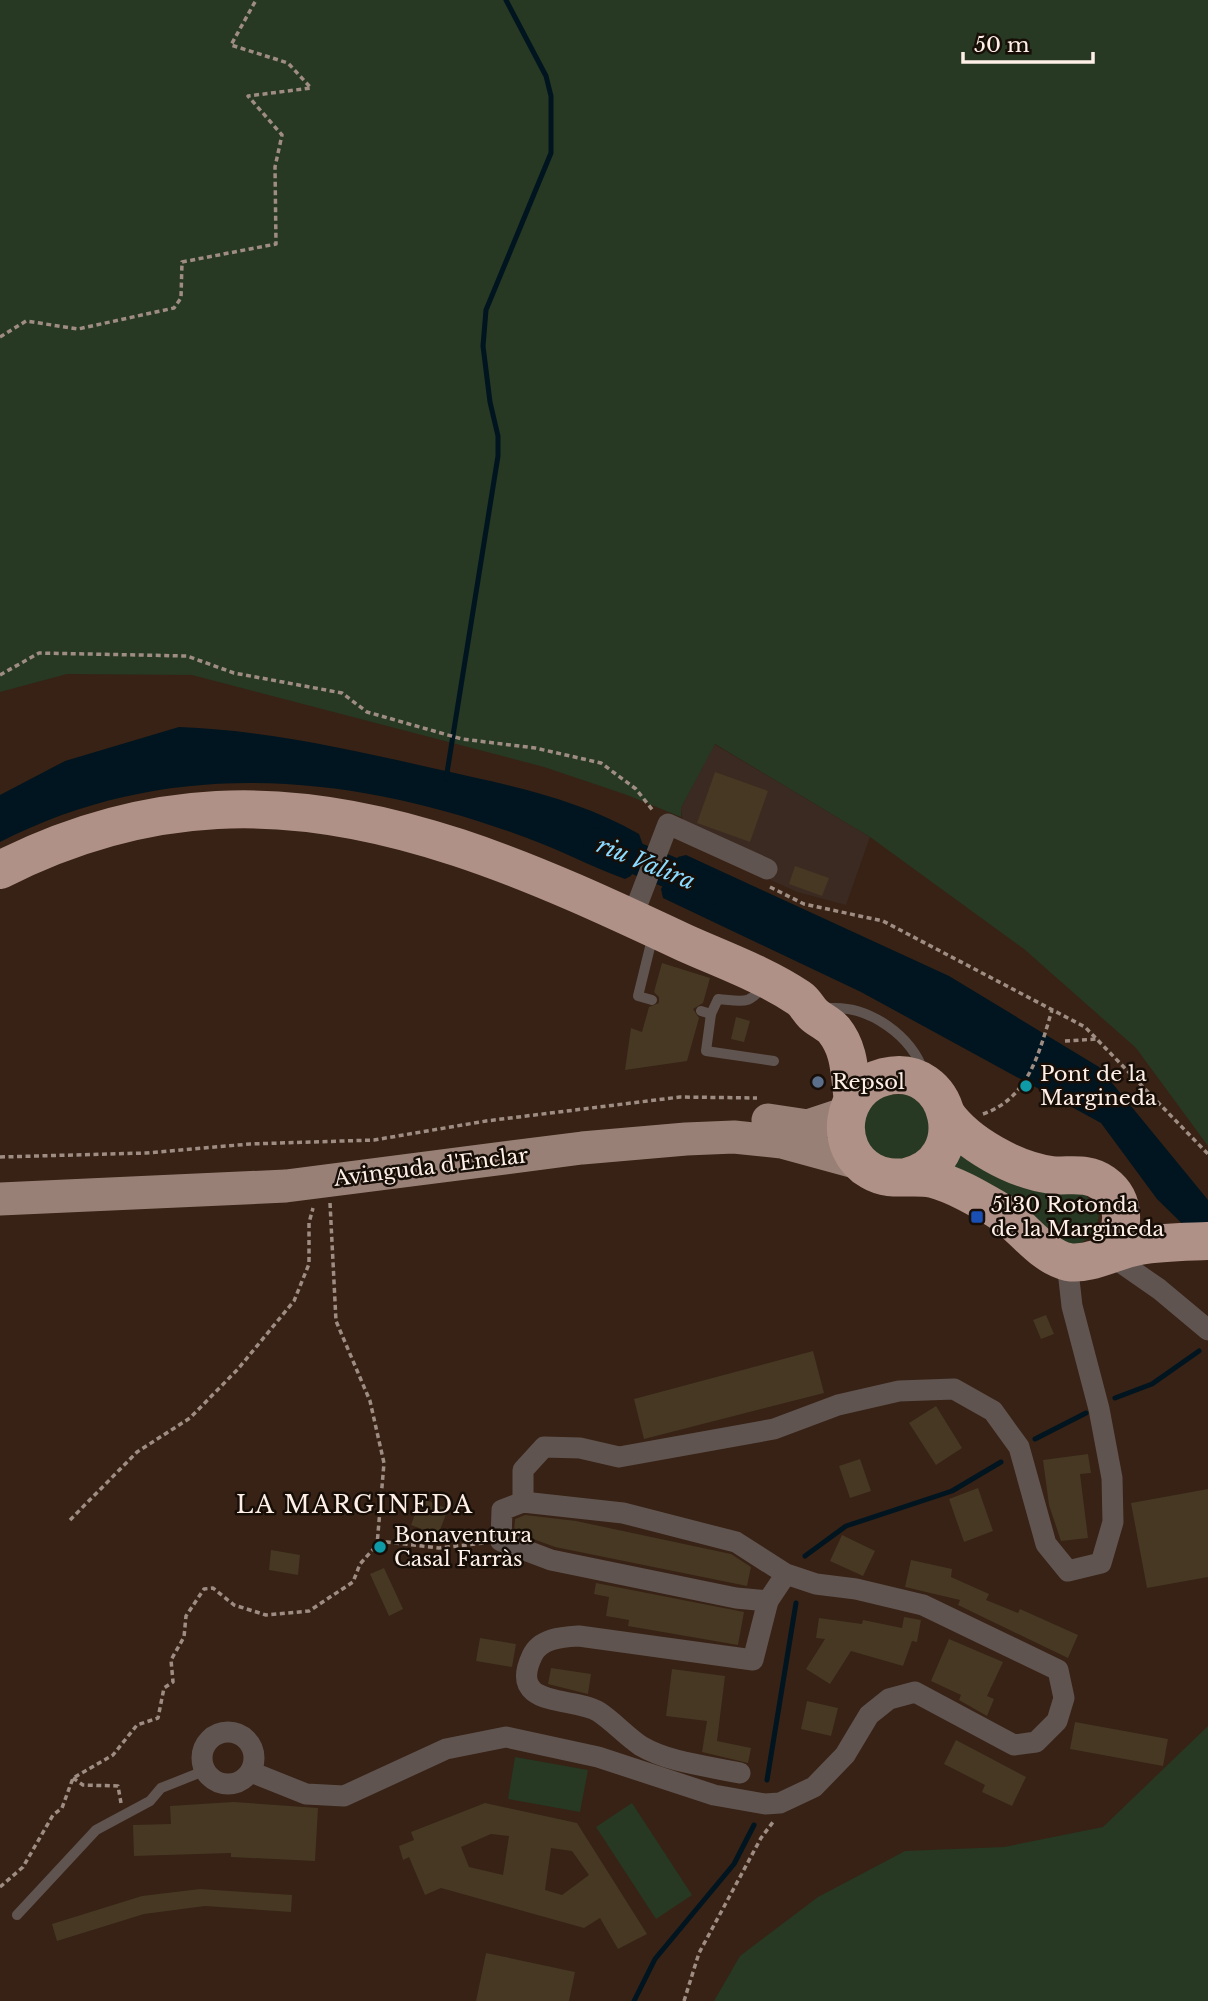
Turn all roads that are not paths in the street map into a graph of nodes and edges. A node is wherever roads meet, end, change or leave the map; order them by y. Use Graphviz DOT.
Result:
graph roads {
  1 [pos="0,870"];
  2 [pos="768,878"];
  3 [pos="643,913"];
  4 [pos="768,981"];
  5 [pos="652,1000"];
  6 [pos="816,1004"];
  7 [pos="774,1061"];
  8 [pos="938,1098"];
  9 [pos="850,1106"];
  10 [pos="859,1163"];
  11 [pos="906,1177"];
  12 [pos="0,1180"];
  13 [pos="0,1199"];
  14 [pos="1120,1208"];
  15 [pos="1204,1234"];
  16 [pos="1067,1262"];
  17 [pos="1122,1264"];
  18 [pos="1208,1330"];
  19 [pos="523,1502"];
  20 [pos="786,1574"];
  21 [pos="768,1601"];
  22 [pos="204,1771"];
  23 [pos="250,1772"];
  24 [pos="740,1773"];
  25 [pos="17,1914"];
  1 -- 3 [label="highway"];
  2 -- 3 [label="street"];
  3 -- 4 [label="highway"];
  3 -- 5 [label="lane"];
  4 -- 6 [label="highway"];
  4 -- 7 [label="lane"];
  6 -- 8 [label="highway"];
  6 -- 9 [label="highway"];
  8 -- 9 [label="highway"];
  8 -- 11 [label="highway"];
  8 -- 14 [label="highway"];
  9 -- 10 [label="highway"];
  9 -- 12 [label="main road, Avinguda d'Enclar"];
  10 -- 11 [label="highway"];
  10 -- 13 [label="main road, Avinguda d'Enclar"];
  11 -- 16 [label="highway"];
  14 -- 15 [label="highway"];
  14 -- 17 [label="highway"];
  15 -- 17 [label="highway"];
  16 -- 17 [label="highway"];
  16 -- 19 [label="street"];
  17 -- 18 [label="street"];
  19 -- 20 [label="street"];
  19 -- 21 [label="street"];
  20 -- 21 [label="street"];
  20 -- 23 [label="street"];
  21 -- 24 [label="street"];
  22 -- 23 [label="street"];
  22 -- 23 [label="street"];
  22 -- 25 [label="lane"];
}
